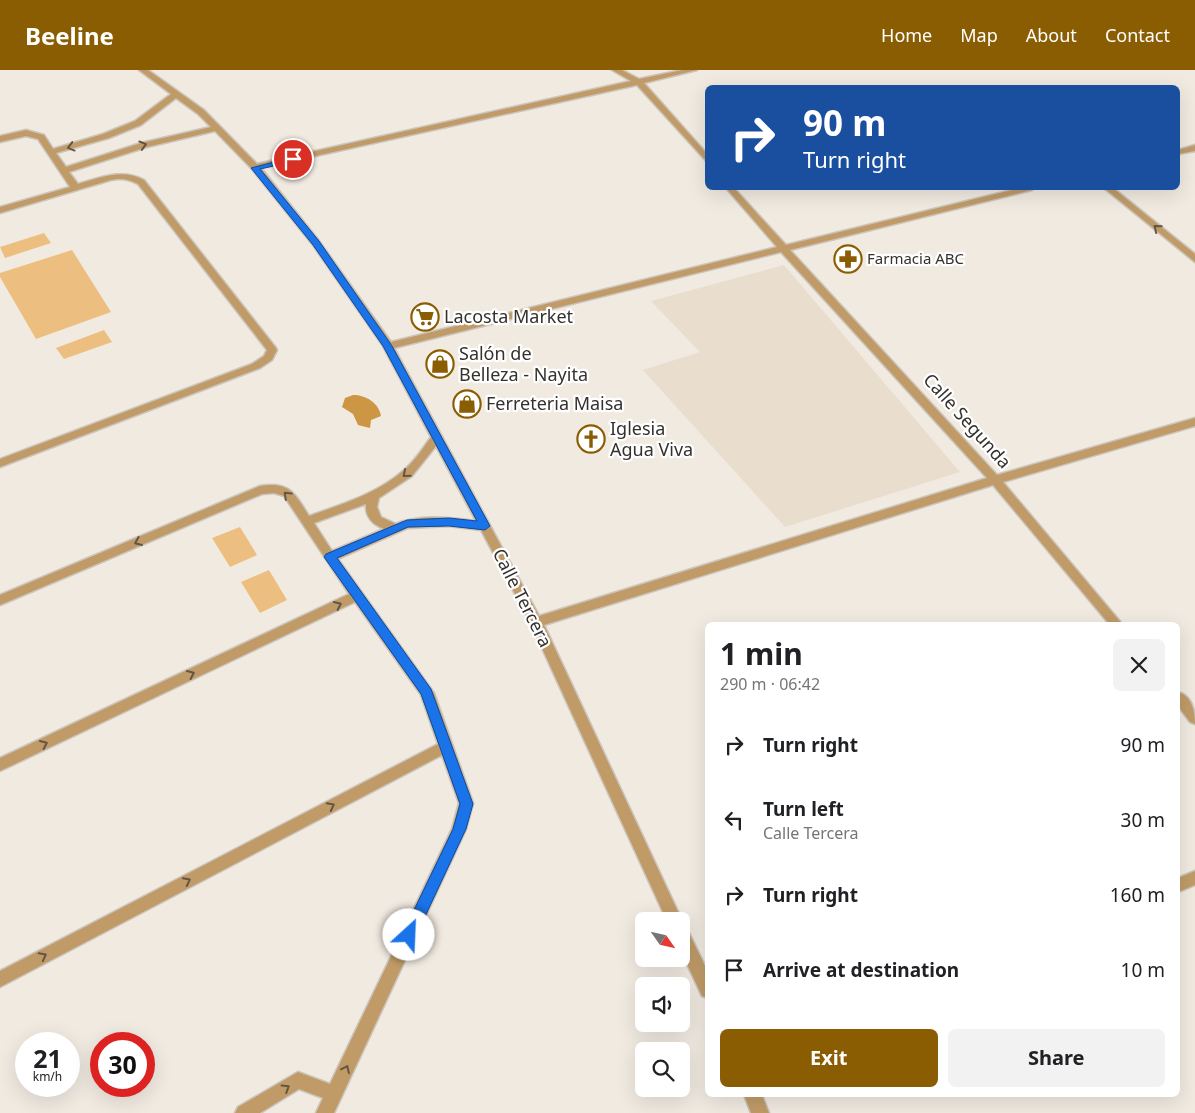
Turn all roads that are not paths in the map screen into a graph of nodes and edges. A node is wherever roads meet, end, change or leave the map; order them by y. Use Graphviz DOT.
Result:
graph roads {
  1 [pos="142,70"];
  2 [pos="616,70"];
  3 [pos="693,70"];
  4 [pos="640,83"];
  5 [pos="176,94"];
  6 [pos="216,128"];
  7 [pos="106,136"];
  8 [pos="0,139"];
  9 [pos="1195,148"];
  10 [pos="52,152"];
  11 [pos="1180,152"];
  12 [pos="120,153"];
  13 [pos="705,158"];
  14 [pos="255,168"];
  15 [pos="64,171"];
  16 [pos="75,187"];
  17 [pos="732,190"];
  18 [pos="1021,190"];
  19 [pos="1110,190"];
  20 [pos="0,210"];
  21 [pos="782,248"];
  22 [pos="1195,259"];
  23 [pos="388,346"];
  24 [pos="1195,422"];
  25 [pos="437,436"];
  26 [pos="0,463"];
  27 [pos="996,480"];
  28 [pos="374,494"];
  29 [pos="308,521"];
  30 [pos="485,526"];
  31 [pos="394,528"];
  32 [pos="330,557"];
  33 [pos="358,595"];
  34 [pos="0,600"];
  35 [pos="536,622"];
  36 [pos="1114,622"];
  37 [pos="1180,699"];
  38 [pos="1195,718"];
  39 [pos="446,746"];
  40 [pos="0,765"];
  41 [pos="1195,878"];
  42 [pos="1180,884"];
  43 [pos="671,912"];
  44 [pos="690,953"];
  45 [pos="0,979"];
  46 [pos="705,984"];
  47 [pos="334,1094"];
  48 [pos="754,1097"];
  49 [pos="244,1113"];
  50 [pos="325,1113"];
  51 [pos="760,1113"];
  1 -- 5 [label="street, Calle Tercera"];
  2 -- 4 [label="street"];
  3 -- 4 [label="street"];
  4 -- 13 [label="street"];
  4 -- 14 [label="street"];
  5 -- 6 [label="street, Calle Tercera"];
  5 -- 7 [label="street"];
  12 -- 6 [label="street, one-way"];
  6 -- 14 [label="street, Calle Tercera"];
  7 -- 10 [label="street, one-way"];
  7 -- 12 [label="street"];
  8 -- 10 [label="street"];
  9 -- 11 [label="street"];
  10 -- 15 [label="street"];
  12 -- 15 [label="street"];
  14 -- 23 [label="street, Calle Tercera"];
  15 -- 16 [label="street"];
  16 -- 20 [label="street"];
  16 -- 26 [label="street"];
  17 -- 21 [label="street, Calle Segunda"];
  18 -- 21 [label="street"];
  22 -- 19 [label="street, one-way"];
  21 -- 23 [label="street"];
  21 -- 27 [label="street, Calle Segunda"];
  23 -- 25 [label="street, Calle Tercera"];
  24 -- 27 [label="street"];
  25 -- 28 [label="street, one-way"];
  25 -- 30 [label="street, Calle Tercera"];
  27 -- 35 [label="street"];
  27 -- 36 [label="street, Calle Segunda"];
  28 -- 29 [label="street"];
  28 -- 31 [label="street"];
  29 -- 32 [label="street"];
  29 -- 34 [label="street, one-way"];
  30 -- 31 [label="street"];
  30 -- 35 [label="street, Calle Tercera"];
  31 -- 32 [label="street"];
  32 -- 33 [label="street"];
  33 -- 39 [label="street"];
  40 -- 33 [label="street, one-way"];
  35 -- 43 [label="street, Calle Tercera"];
  37 -- 38 [label="street"];
  45 -- 39 [label="street, one-way"];
  47 -- 39 [label="street, one-way"];
  41 -- 42 [label="street"];
  44 -- 46 [label="street"];
  49 -- 47 [label="street, one-way"];
  47 -- 50 [label="street"];
  48 -- 51 [label="street"];
}
